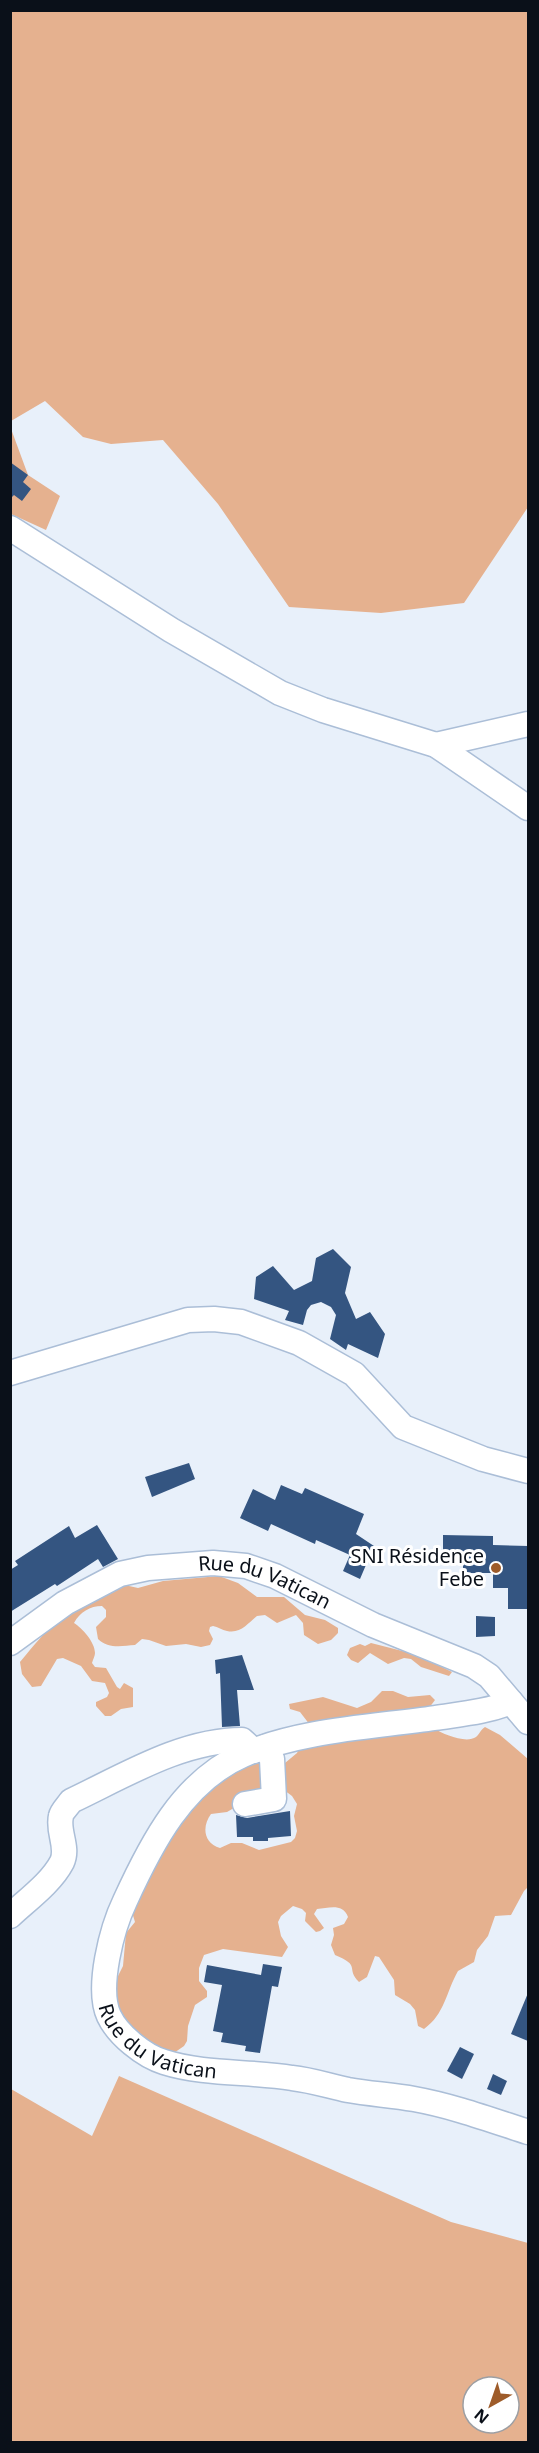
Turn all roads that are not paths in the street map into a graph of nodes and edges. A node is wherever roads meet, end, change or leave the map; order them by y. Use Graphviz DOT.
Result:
graph roads {
  1 [pos="10,528"];
  2 [pos="528,724"];
  3 [pos="436,745"];
  4 [pos="528,808"];
  5 [pos="10,1373"];
  6 [pos="528,1471"];
  7 [pos="10,1643"];
  8 [pos="511,1701"];
  9 [pos="528,1722"];
  10 [pos="260,1749"];
  11 [pos="245,1804"];
  12 [pos="10,1916"];
  13 [pos="528,2132"];
  1 -- 3 [label="street"];
  2 -- 3 [label="street"];
  3 -- 4 [label="street"];
  5 -- 6 [label="street"];
  7 -- 8 [label="street, Rue du Vatican"];
  8 -- 9 [label="street, Rue du Vatican"];
  8 -- 10 [label="street, Rue du Vatican"];
  10 -- 11 [label="street"];
  10 -- 12 [label="street"];
  10 -- 13 [label="street, Rue du Vatican"];
}
